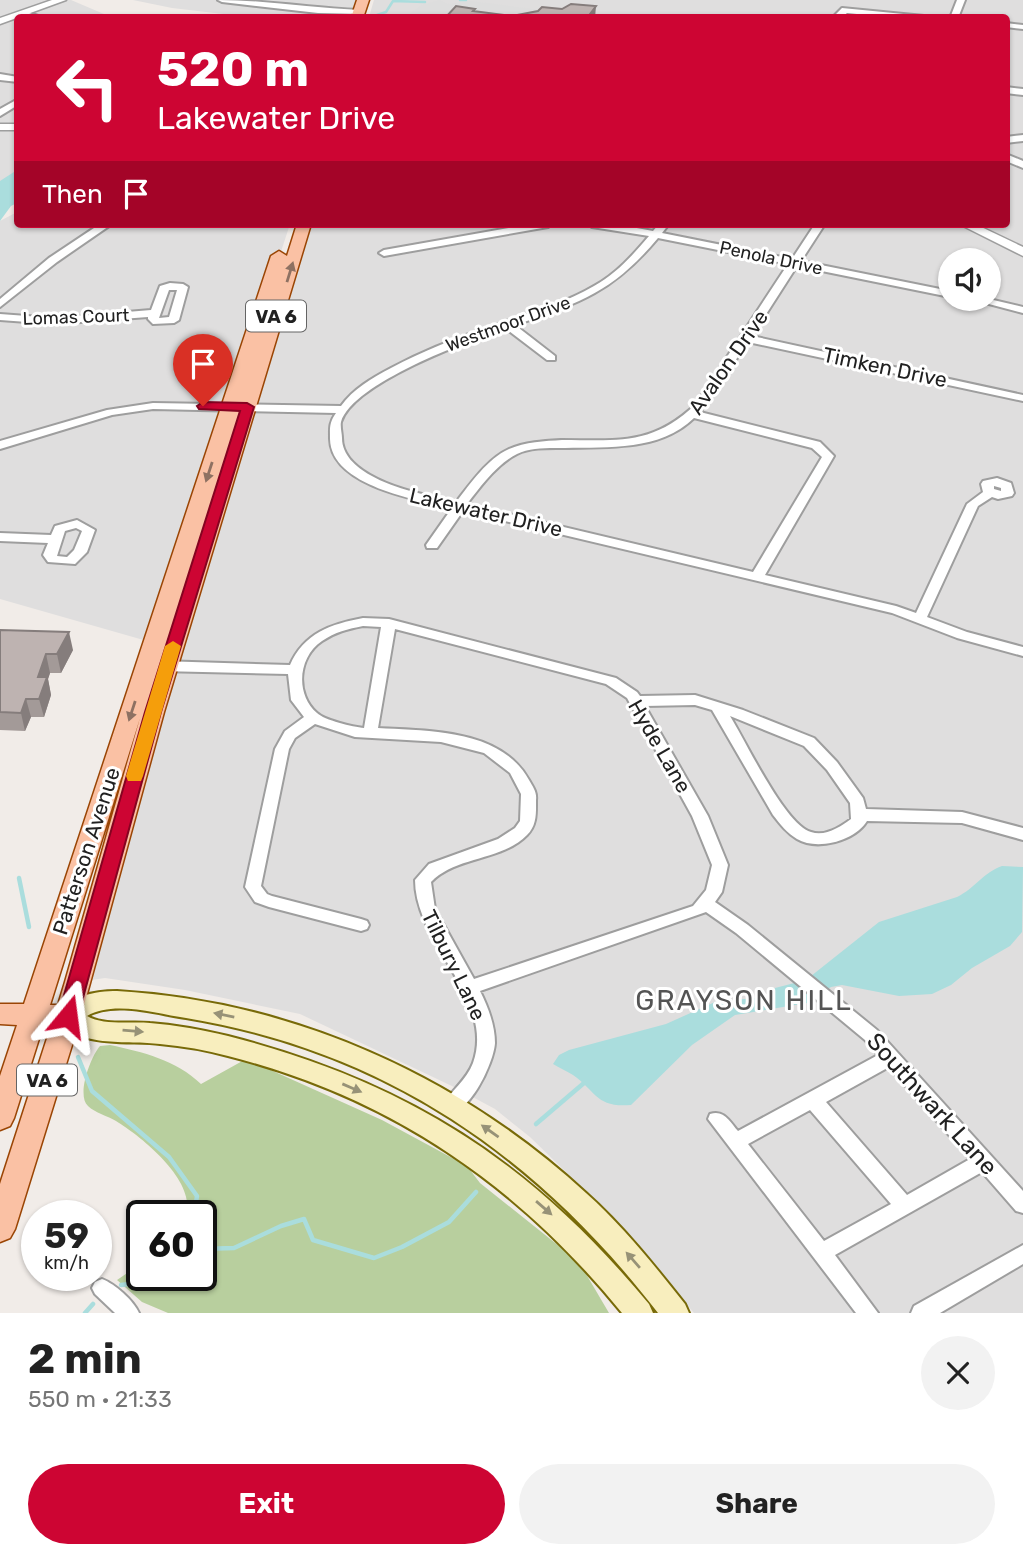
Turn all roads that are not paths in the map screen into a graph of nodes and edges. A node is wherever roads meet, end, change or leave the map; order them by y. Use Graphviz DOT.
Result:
graph roads {
  1 [pos="61,0"];
  2 [pos="222,0"];
  3 [pos="348,0"];
  4 [pos="374,0"];
  5 [pos="865,0"];
  6 [pos="344,12"];
  7 [pos="362,12"];
  8 [pos="23,13"];
  9 [pos="875,13"];
  10 [pos="20,14"];
  11 [pos="840,14"];
  12 [pos="885,14"];
  13 [pos="101,228"];
  14 [pos="289,228"];
  15 [pos="303,228"];
  16 [pos="525,228"];
  17 [pos="618,228"];
  18 [pos="661,228"];
  19 [pos="817,228"];
  20 [pos="973,228"];
  21 [pos="656,234"];
  22 [pos="1023,252"];
  23 [pos="384,253"];
  24 [pos="795,262"];
  25 [pos="938,292"];
  26 [pos="0,303"];
  27 [pos="1001,305"];
  28 [pos="1023,310"];
  29 [pos="153,313"];
  30 [pos="0,317"];
  31 [pos="508,325"];
  32 [pos="746,338"];
  33 [pos="551,358"];
  34 [pos="1023,397"];
  35 [pos="239,407"];
  36 [pos="342,410"];
  37 [pos="693,414"];
  38 [pos="0,445"];
  39 [pos="990,493"];
  40 [pos="462,506"];
  41 [pos="0,537"];
  42 [pos="55,539"];
  43 [pos="432,545"];
  44 [pos="758,575"];
  45 [pos="920,618"];
  46 [pos="389,623"];
  47 [pos="1023,652"];
  48 [pos="157,666"];
  49 [pos="295,670"];
  50 [pos="636,701"];
  51 [pos="716,706"];
  52 [pos="313,718"];
  53 [pos="370,733"];
  54 [pos="859,814"];
  55 [pos="1023,834"];
  56 [pos="705,903"];
  57 [pos="361,925"];
  58 [pos="468,988"];
  59 [pos="0,1014"];
  60 [pos="34,1014"];
  61 [pos="68,1016"];
  62 [pos="891,1057"];
  63 [pos="813,1100"];
  64 [pos="452,1107"];
  65 [pos="0,1118"];
  66 [pos="717,1119"];
  67 [pos="735,1142"];
  68 [pos="984,1161"];
  69 [pos="1023,1205"];
  70 [pos="905,1206"];
  71 [pos="0,1229"];
  72 [pos="821,1253"];
  73 [pos="1023,1254"];
  74 [pos="105,1291"];
  75 [pos="130,1313"];
  76 [pos="639,1313"];
  77 [pos="675,1313"];
  78 [pos="869,1313"];
  79 [pos="921,1313"];
  1 -- 8 [label="street"];
  2 -- 6 [label="street"];
  3 -- 6 [label="street"];
  4 -- 7 [label="main road"];
  5 -- 9 [label="street"];
  6 -- 7 [label="street"];
  8 -- 10 [label="street"];
  9 -- 11 [label="street"];
  9 -- 12 [label="street"];
  13 -- 26 [label="street"];
  14 -- 35 [label="main road, Patterson Avenue / VA 6"];
  35 -- 15 [label="main road, Patterson Avenue / VA 6, one-way"];
  16 -- 23 [label="street"];
  17 -- 21 [label="street, Penola Drive"];
  18 -- 21 [label="street, Westmoor Drive"];
  19 -- 24 [label="street, Avalon Drive"];
  20 -- 22 [label="street"];
  21 -- 24 [label="street, Penola Drive"];
  21 -- 31 [label="street, Westmoor Drive"];
  24 -- 25 [label="street, Penola Drive"];
  24 -- 32 [label="street, Avalon Drive"];
  27 -- 28 [label="street"];
  29 -- 30 [label="street, Lomas Court"];
  31 -- 33 [label="street"];
  31 -- 36 [label="street, Westmoor Drive"];
  32 -- 34 [label="street, Timken Drive"];
  32 -- 37 [label="street, Avalon Drive"];
  35 -- 36 [label="street"];
  35 -- 38 [label="street"];
  35 -- 48 [label="main road, Patterson Avenue / VA 6"];
  36 -- 40 [label="street, Lakewater Drive"];
  37 -- 40 [label="street, Avalon Drive"];
  37 -- 44 [label="street"];
  39 -- 45 [label="street"];
  40 -- 43 [label="street, Avalon Drive"];
  40 -- 44 [label="street, Lakewater Drive"];
  41 -- 42 [label="street"];
  44 -- 45 [label="street, Lakewater Drive"];
  45 -- 47 [label="street, Lakewater Drive"];
  46 -- 49 [label="street, Hyde Lane"];
  46 -- 50 [label="street, Hyde Lane"];
  46 -- 53 [label="street"];
  48 -- 49 [label="street"];
  48 -- 60 [label="main road, Patterson Avenue / VA 6, one-way"];
  48 -- 61 [label="main road, Patterson Avenue / VA 6"];
  49 -- 52 [label="street"];
  50 -- 51 [label="street"];
  50 -- 56 [label="street, Hyde Lane"];
  51 -- 54 [label="street"];
  51 -- 54 [label="street"];
  52 -- 53 [label="street, Tilbury Lane"];
  52 -- 57 [label="street"];
  53 -- 58 [label="street, Tilbury Lane"];
  54 -- 55 [label="street"];
  56 -- 58 [label="street"];
  56 -- 62 [label="street, Southwark Lane"];
  58 -- 64 [label="street, Tilbury Lane"];
  59 -- 60 [label="main road"];
  60 -- 61 [label="main road"];
  60 -- 65 [label="main road, Patterson Avenue / VA 6"];
  64 -- 61 [label="main road, one-way"];
  61 -- 71 [label="main road, Patterson Avenue / VA 6"];
  61 -- 76 [label="main road, one-way"];
  62 -- 63 [label="street"];
  62 -- 68 [label="street, Southwark Lane"];
  63 -- 67 [label="street"];
  63 -- 70 [label="street"];
  77 -- 64 [label="main road, one-way"];
  66 -- 67 [label="street"];
  67 -- 72 [label="street"];
  68 -- 69 [label="street, Southwark Lane"];
  68 -- 70 [label="street"];
  70 -- 72 [label="street"];
  72 -- 78 [label="street"];
  73 -- 79 [label="street"];
  74 -- 75 [label="street"];
}
